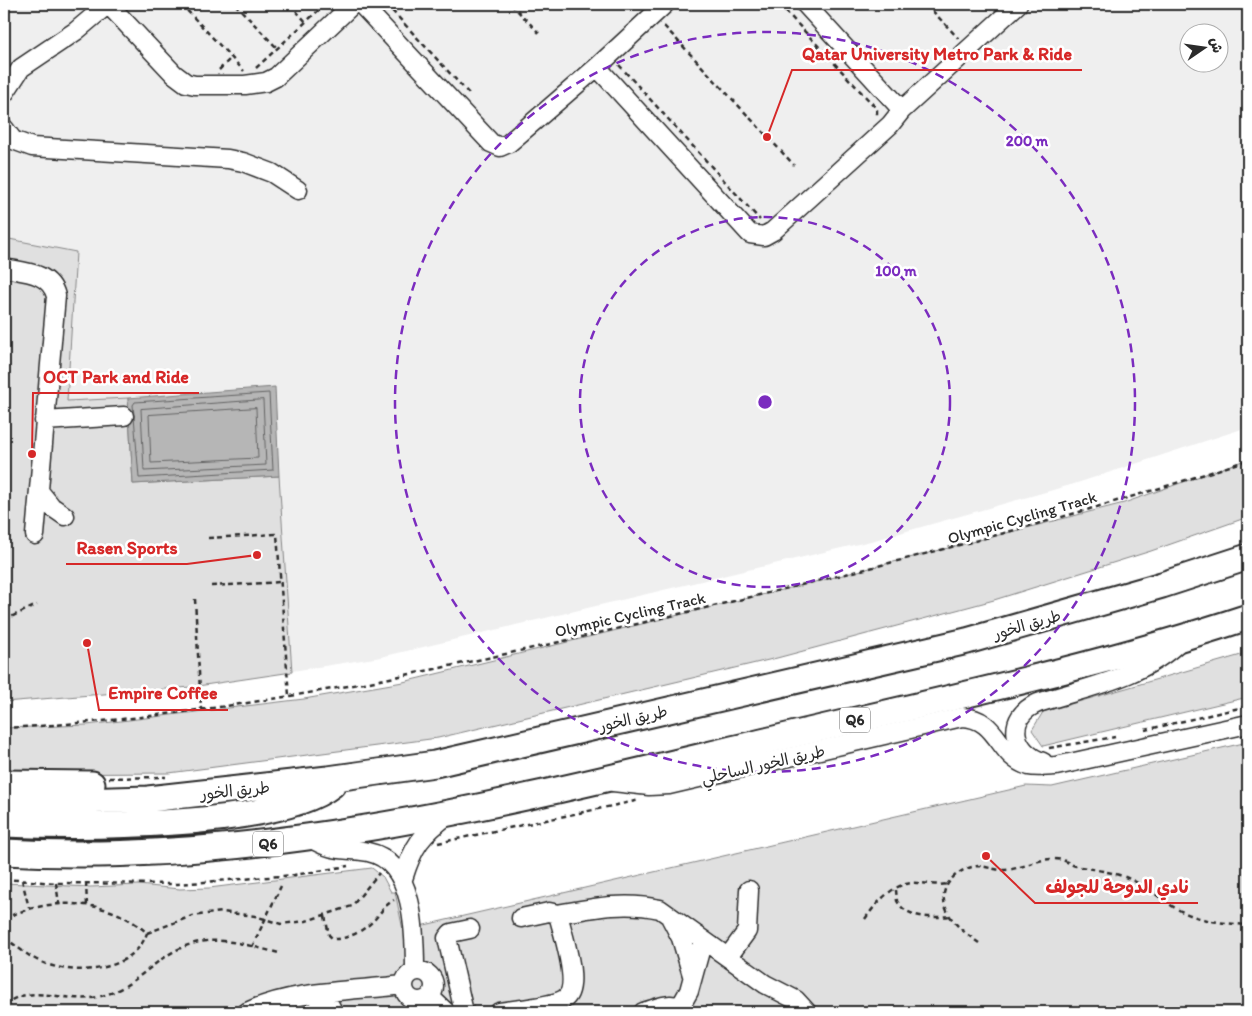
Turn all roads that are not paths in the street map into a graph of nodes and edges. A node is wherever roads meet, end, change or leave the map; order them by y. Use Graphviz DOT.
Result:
graph roads {
  1 [pos="108,4"];
  2 [pos="353,4"];
  3 [pos="361,4"];
  4 [pos="805,4"];
  5 [pos="1018,4"];
  6 [pos="659,9"];
  7 [pos="603,61"];
  8 [pos="4,94"];
  9 [pos="902,110"];
  10 [pos="4,128"];
  11 [pos="298,190"];
  12 [pos="4,268"];
  13 [pos="124,416"];
  14 [pos="44,421"];
  15 [pos="40,491"];
  16 [pos="65,516"];
  17 [pos="35,535"];
  18 [pos="1248,557"];
  19 [pos="1248,617"];
  20 [pos="1181,639"];
  21 [pos="1248,724"];
  22 [pos="1056,766"];
  23 [pos="342,777"];
  24 [pos="598,780"];
  25 [pos="4,783"];
  26 [pos="148,799"];
  27 [pos="4,800"];
  28 [pos="452,812"];
  29 [pos="4,824"];
  30 [pos="310,838"];
  31 [pos="4,852"];
  32 [pos="405,888"];
  33 [pos="749,890"];
  34 [pos="558,914"];
  35 [pos="669,914"];
  36 [pos="520,918"];
  37 [pos="470,929"];
  38 [pos="702,940"];
  39 [pos="728,958"];
  40 [pos="415,970"];
  41 [pos="692,976"];
  42 [pos="403,985"];
  43 [pos="430,997"];
  44 [pos="256,1010"];
  45 [pos="682,1010"];
  46 [pos="446,1012"];
  47 [pos="464,1012"];
  48 [pos="499,1012"];
  49 [pos="643,1012"];
  50 [pos="807,1012"];
  1 -- 2 [label="street"];
  1 -- 8 [label="street"];
  3 -- 7 [label="street"];
  4 -- 9 [label="street"];
  5 -- 9 [label="street"];
  6 -- 7 [label="street"];
  7 -- 9 [label="street"];
  10 -- 11 [label="street"];
  12 -- 14 [label="street"];
  13 -- 14 [label="street"];
  14 -- 15 [label="street"];
  15 -- 16 [label="street"];
  15 -- 17 [label="street"];
  18 -- 23 [label="highway, طريق الخور"];
  19 -- 20 [label="highway, Q6"];
  20 -- 22 [label="street"];
  20 -- 24 [label="highway, Q6"];
  21 -- 22 [label="street, طريق الخور الساحلي"];
  22 -- 24 [label="street, طريق الخور الساحلي"];
  23 -- 26 [label="highway, طريق الخور"];
  23 -- 29 [label="highway"];
  24 -- 28 [label="highway, Q6"];
  25 -- 26 [label="highway"];
  26 -- 27 [label="highway, طريق الخور"];
  28 -- 30 [label="highway, Q6"];
  28 -- 32 [label="street"];
  30 -- 31 [label="highway, Q6"];
  30 -- 32 [label="street"];
  32 -- 40 [label="street"];
  33 -- 39 [label="street"];
  34 -- 35 [label="street"];
  34 -- 36 [label="street"];
  34 -- 48 [label="street"];
  35 -- 38 [label="street"];
  35 -- 41 [label="street"];
  37 -- 47 [label="street"];
  38 -- 39 [label="street"];
  38 -- 41 [label="street"];
  39 -- 50 [label="street"];
  40 -- 42 [label="street"];
  40 -- 43 [label="street"];
  41 -- 45 [label="street"];
  42 -- 43 [label="street"];
  42 -- 44 [label="street"];
  43 -- 46 [label="street"];
  45 -- 49 [label="street"];
}
